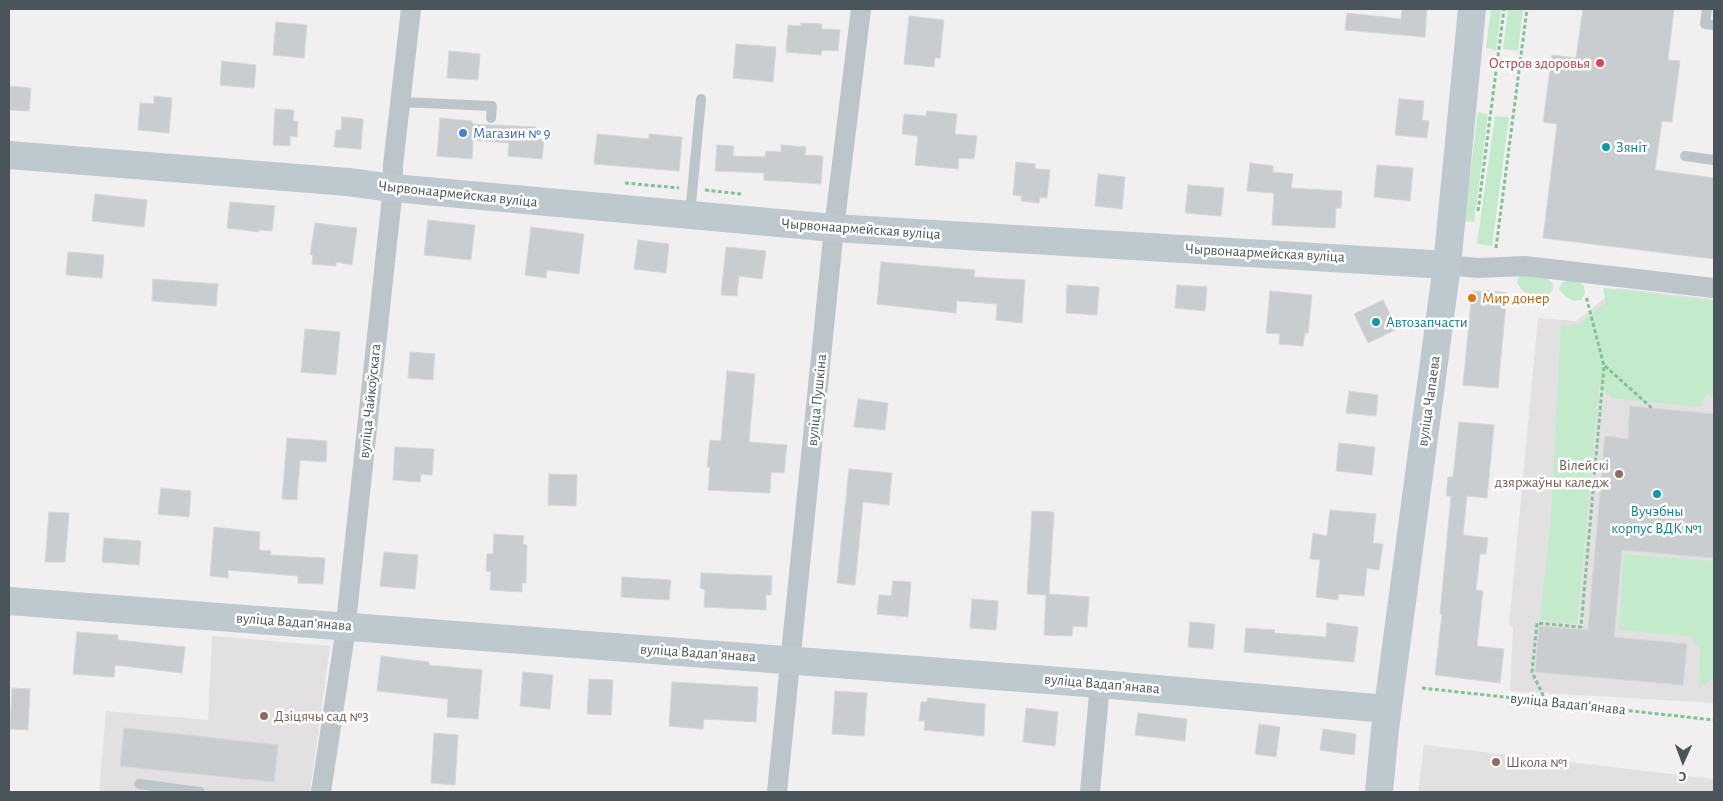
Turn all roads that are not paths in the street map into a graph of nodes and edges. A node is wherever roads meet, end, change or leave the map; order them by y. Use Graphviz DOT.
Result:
graph roads {
  1 [pos="411,9"];
  2 [pos="861,9"];
  3 [pos="1472,9"];
  4 [pos="1707,9"];
  5 [pos="1714,25"];
  6 [pos="701,99"];
  7 [pos="400,102"];
  8 [pos="491,118"];
  9 [pos="9,155"];
  10 [pos="1685,156"];
  11 [pos="1714,160"];
  12 [pos="393,188"];
  13 [pos="690,215"];
  14 [pos="834,228"];
  15 [pos="1447,265"];
  16 [pos="1714,288"];
  17 [pos="9,601"];
  18 [pos="346,626"];
  19 [pos="791,660"];
  20 [pos="1100,684"];
  21 [pos="1387,709"];
  22 [pos="138,784"];
  23 [pos="200,792"];
  24 [pos="320,792"];
  25 [pos="777,792"];
  26 [pos="1090,792"];
  27 [pos="1379,792"];
  1 -- 7 [label="street, вуліца Чайкоўскага"];
  2 -- 14 [label="street, вуліца Пушкіна"];
  3 -- 15 [label="main road, вуліца Чапаева"];
  4 -- 5 [label="lane"];
  6 -- 13 [label="lane"];
  7 -- 8 [label="lane"];
  7 -- 12 [label="street, вуліца Чайкоўскага"];
  9 -- 12 [label="main road, Чырвонаармейская вуліца"];
  10 -- 11 [label="lane"];
  12 -- 13 [label="main road, Чырвонаармейская вуліца"];
  12 -- 18 [label="street, вуліца Чайкоўскага"];
  13 -- 14 [label="main road, Чырвонаармейская вуліца"];
  14 -- 15 [label="main road, Чырвонаармейская вуліца"];
  14 -- 19 [label="street, вуліца Пушкіна"];
  15 -- 16 [label="street, Чырвонаармейская вуліца"];
  15 -- 21 [label="main road, вуліца Чапаева"];
  17 -- 18 [label="main road, вуліца Вадапʼянава"];
  18 -- 19 [label="main road, вуліца Вадапʼянава"];
  18 -- 24 [label="street, вуліца Чайкоўскага"];
  19 -- 20 [label="main road, вуліца Вадапʼянава"];
  19 -- 25 [label="street, вуліца Пушкіна"];
  20 -- 21 [label="main road, вуліца Вадапʼянава"];
  20 -- 26 [label="street"];
  21 -- 27 [label="main road, вуліца Чапаева"];
  22 -- 23 [label="lane"];
}
